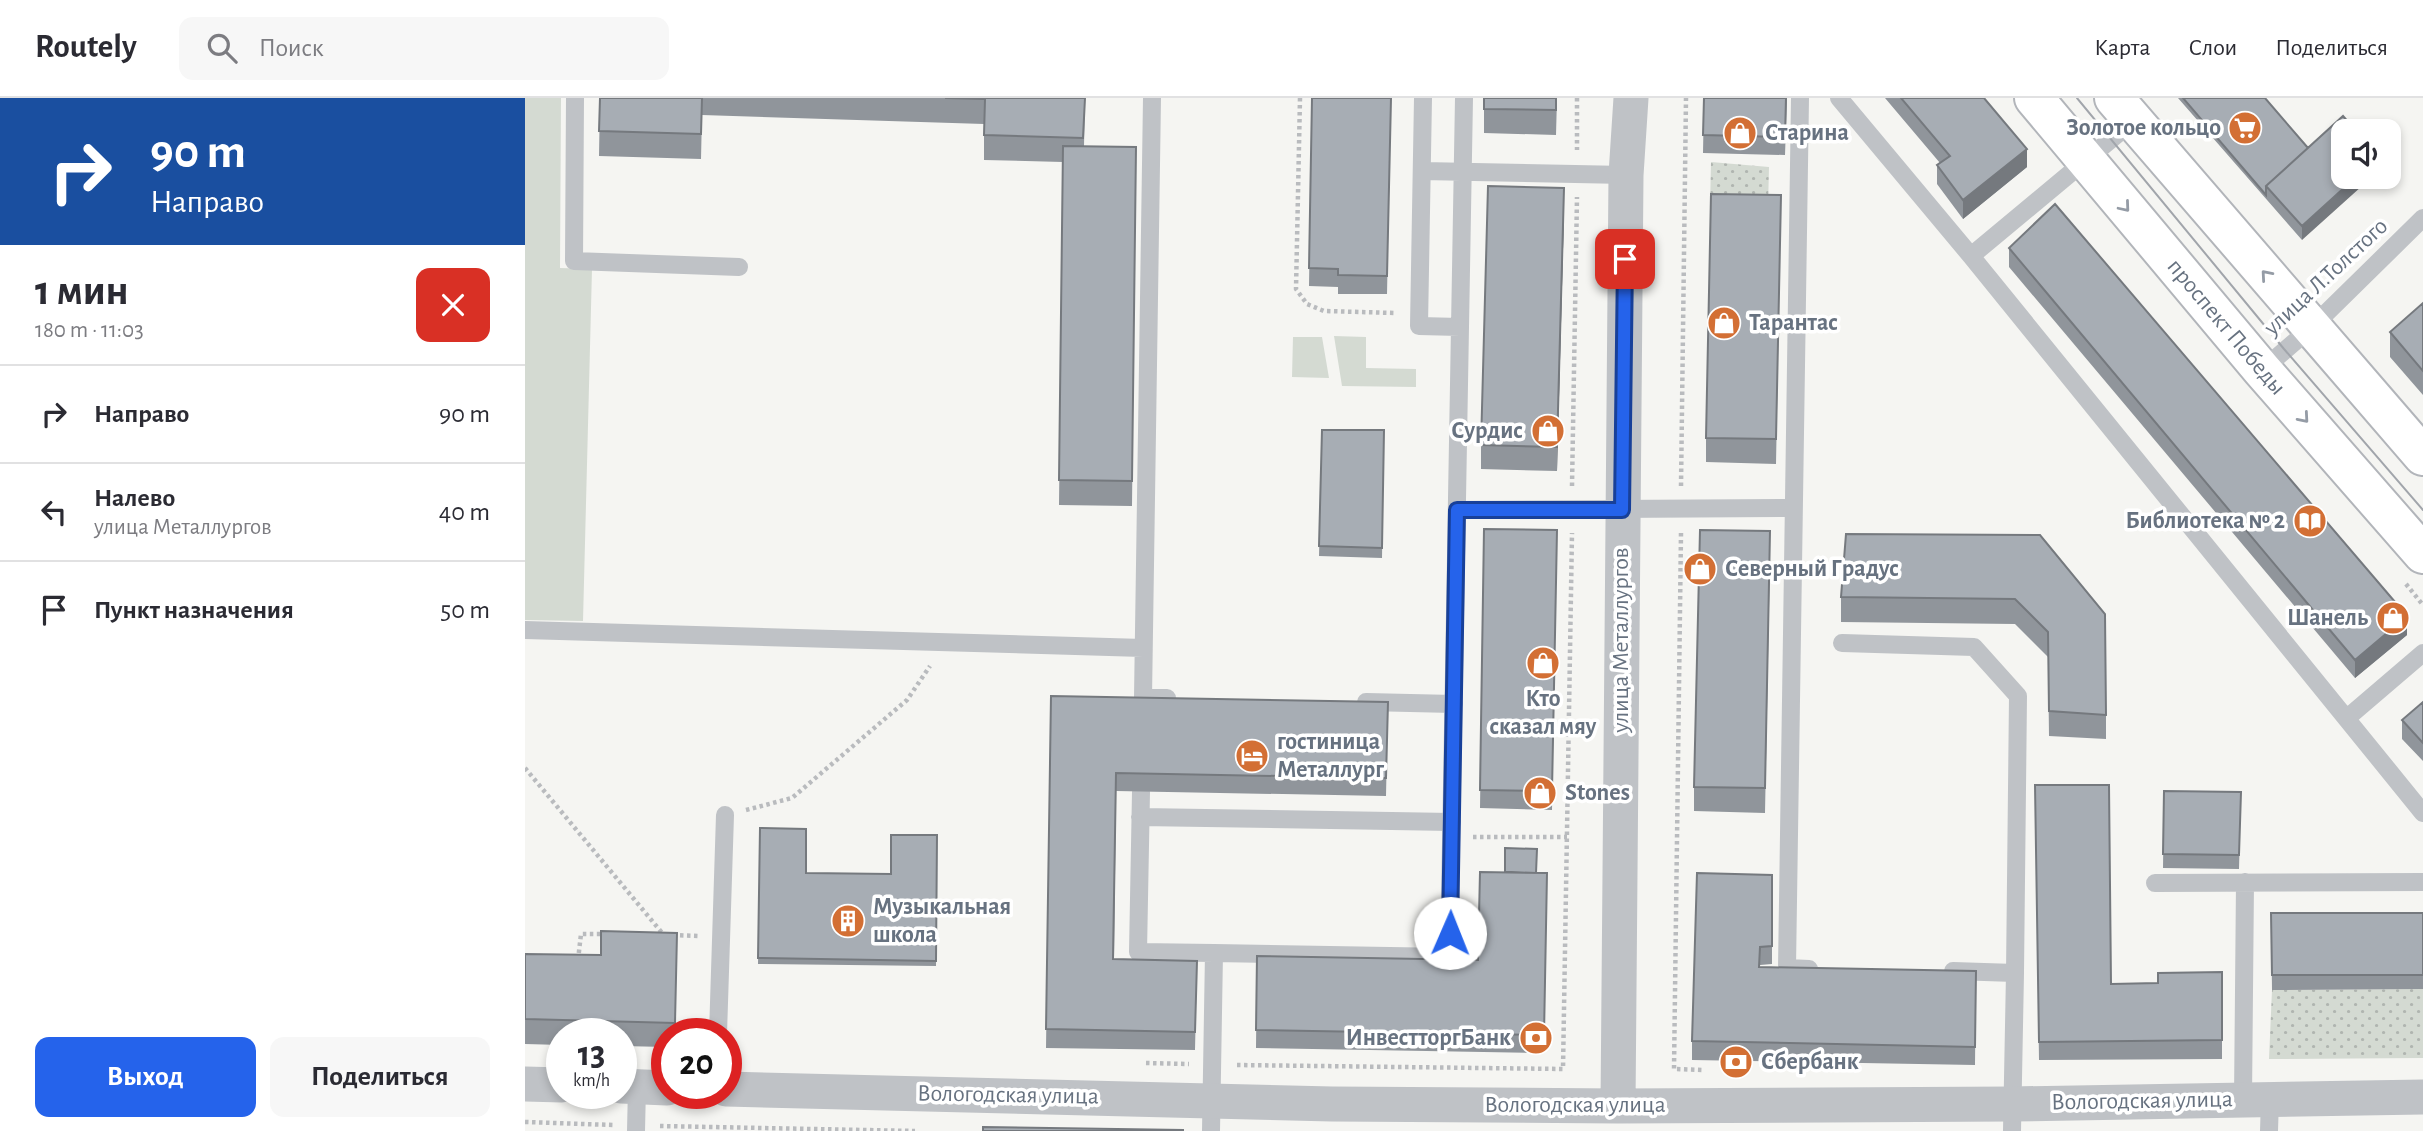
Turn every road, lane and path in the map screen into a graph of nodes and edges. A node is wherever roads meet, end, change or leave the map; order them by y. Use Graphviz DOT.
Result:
graph roads {
  1 [pos="575,98"];
  2 [pos="1153,98"];
  3 [pos="1300,98"];
  4 [pos="1423,98"];
  5 [pos="1464,98"];
  6 [pos="1577,98"];
  7 [pos="1622,98"];
  8 [pos="1632,98"];
  9 [pos="1686,98"];
  10 [pos="1800,98"];
  11 [pos="1839,98"];
  12 [pos="2034,98"];
  13 [pos="2124,110"];
  14 [pos="2086,161"];
  15 [pos="1422,171"];
  16 [pos="1462,172"];
  17 [pos="1577,174"];
  18 [pos="1626,175"];
  19 [pos="2423,218"];
  20 [pos="1971,256"];
  21 [pos="739,267"];
  22 [pos="1419,313"];
  23 [pos="1459,327"];
  24 [pos="2312,327"];
  25 [pos="2262,370"];
  26 [pos="2423,456"];
  27 [pos="1793,508"];
  28 [pos="1681,509"];
  29 [pos="1457,510"];
  30 [pos="1572,510"];
  31 [pos="1622,510"];
  32 [pos="2423,554"];
  33 [pos="525,630"];
  34 [pos="946,642"];
  35 [pos="1842,643"];
  36 [pos="1143,648"];
  37 [pos="2423,653"];
  38 [pos="1181,699"];
  39 [pos="1355,702"];
  40 [pos="1454,704"];
  41 [pos="2347,718"];
  42 [pos="525,768"];
  43 [pos="1141,792"];
  44 [pos="2423,813"];
  45 [pos="725,815"];
  46 [pos="1140,817"];
  47 [pos="1452,830"];
  48 [pos="1567,837"];
  49 [pos="2245,882"];
  50 [pos="2423,882"];
  51 [pos="2155,883"];
  52 [pos="609,934"];
  53 [pos="650,935"];
  54 [pos="664,935"];
  55 [pos="721,936"];
  56 [pos="1215,953"];
  57 [pos="578,961"];
  58 [pos="1827,969"];
  59 [pos="1934,971"];
  60 [pos="2015,973"];
  61 [pos="718,1018"];
  62 [pos="1143,1063"];
  63 [pos="1212,1064"];
  64 [pos="1714,1070"];
  65 [pos="525,1084"];
  66 [pos="546,1085"];
  67 [pos="642,1087"];
  68 [pos="742,1090"];
  69 [pos="2423,1097"];
  70 [pos="1618,1106"];
  71 [pos="2261,1110"];
  72 [pos="1211,1115"];
  73 [pos="1379,1117"];
  74 [pos="2012,1117"];
  75 [pos="1845,1118"];
  76 [pos="525,1122"];
  77 [pos="636,1128"];
  78 [pos="915,1131"];
  1 -- 21 [label="lane"];
  2 -- 36 [label="lane"];
  3 -- 22 [label="path"];
  4 -- 15 [label="lane"];
  5 -- 16 [label="lane"];
  6 -- 17 [label="path"];
  7 -- 18 [label="street, улица Металлургов"];
  8 -- 18 [label="street, улица Металлургов"];
  9 -- 28 [label="path"];
  10 -- 27 [label="lane"];
  11 -- 20 [label="lane"];
  12 -- 14 [label="street, проспект Победы"];
  13 -- 14 [label="lane"];
  24 -- 13 [label="street, one-way"];
  14 -- 20 [label="lane"];
  14 -- 25 [label="street, проспект Победы, one-way"];
  15 -- 16 [label="lane"];
  15 -- 22 [label="lane"];
  16 -- 17 [label="lane"];
  16 -- 23 [label="lane"];
  17 -- 18 [label="lane"];
  17 -- 30 [label="path"];
  18 -- 31 [label="street, улица Металлургов"];
  19 -- 24 [label="lane, улица Л.Толстого"];
  20 -- 41 [label="lane"];
  22 -- 23 [label="lane"];
  23 -- 29 [label="lane"];
  24 -- 25 [label="lane, улица Л.Толстого"];
  24 -- 26 [label="street"];
  25 -- 32 [label="street, проспект Победы, one-way"];
  27 -- 28 [label="lane"];
  27 -- 58 [label="lane"];
  28 -- 31 [label="lane"];
  28 -- 64 [label="path"];
  29 -- 30 [label="lane"];
  29 -- 40 [label="lane"];
  30 -- 31 [label="lane"];
  30 -- 48 [label="path"];
  31 -- 70 [label="street, улица Металлургов"];
  33 -- 34 [label="lane"];
  34 -- 36 [label="lane"];
  34 -- 45 [label="path"];
  35 -- 60 [label="lane"];
  36 -- 38 [label="lane"];
  37 -- 41 [label="lane"];
  39 -- 40 [label="lane"];
  40 -- 47 [label="lane"];
  41 -- 44 [label="lane"];
  42 -- 54 [label="path"];
  43 -- 46 [label="lane"];
  45 -- 55 [label="lane"];
  46 -- 47 [label="lane"];
  46 -- 56 [label="lane"];
  47 -- 48 [label="path"];
  47 -- 56 [label="lane"];
  48 -- 63 [label="path"];
  49 -- 50 [label="lane"];
  49 -- 51 [label="lane"];
  49 -- 71 [label="lane"];
  52 -- 57 [label="path"];
  53 -- 54 [label="path"];
  54 -- 55 [label="path"];
  55 -- 61 [label="lane"];
  56 -- 63 [label="lane"];
  59 -- 60 [label="lane"];
  60 -- 74 [label="lane"];
  62 -- 63 [label="path"];
  63 -- 72 [label="lane"];
  65 -- 66 [label="street"];
  67 -- 77 [label="lane"];
  68 -- 72 [label="street, Вологодская улица"];
  69 -- 71 [label="street, Вологодская улица"];
  70 -- 73 [label="street, Вологодская улица"];
  70 -- 75 [label="street, Вологодская улица"];
  71 -- 74 [label="street, Вологодская улица"];
  72 -- 73 [label="street, Вологодская улица"];
  74 -- 75 [label="street, Вологодская улица"];
  76 -- 77 [label="path"];
  77 -- 78 [label="path"];
}
